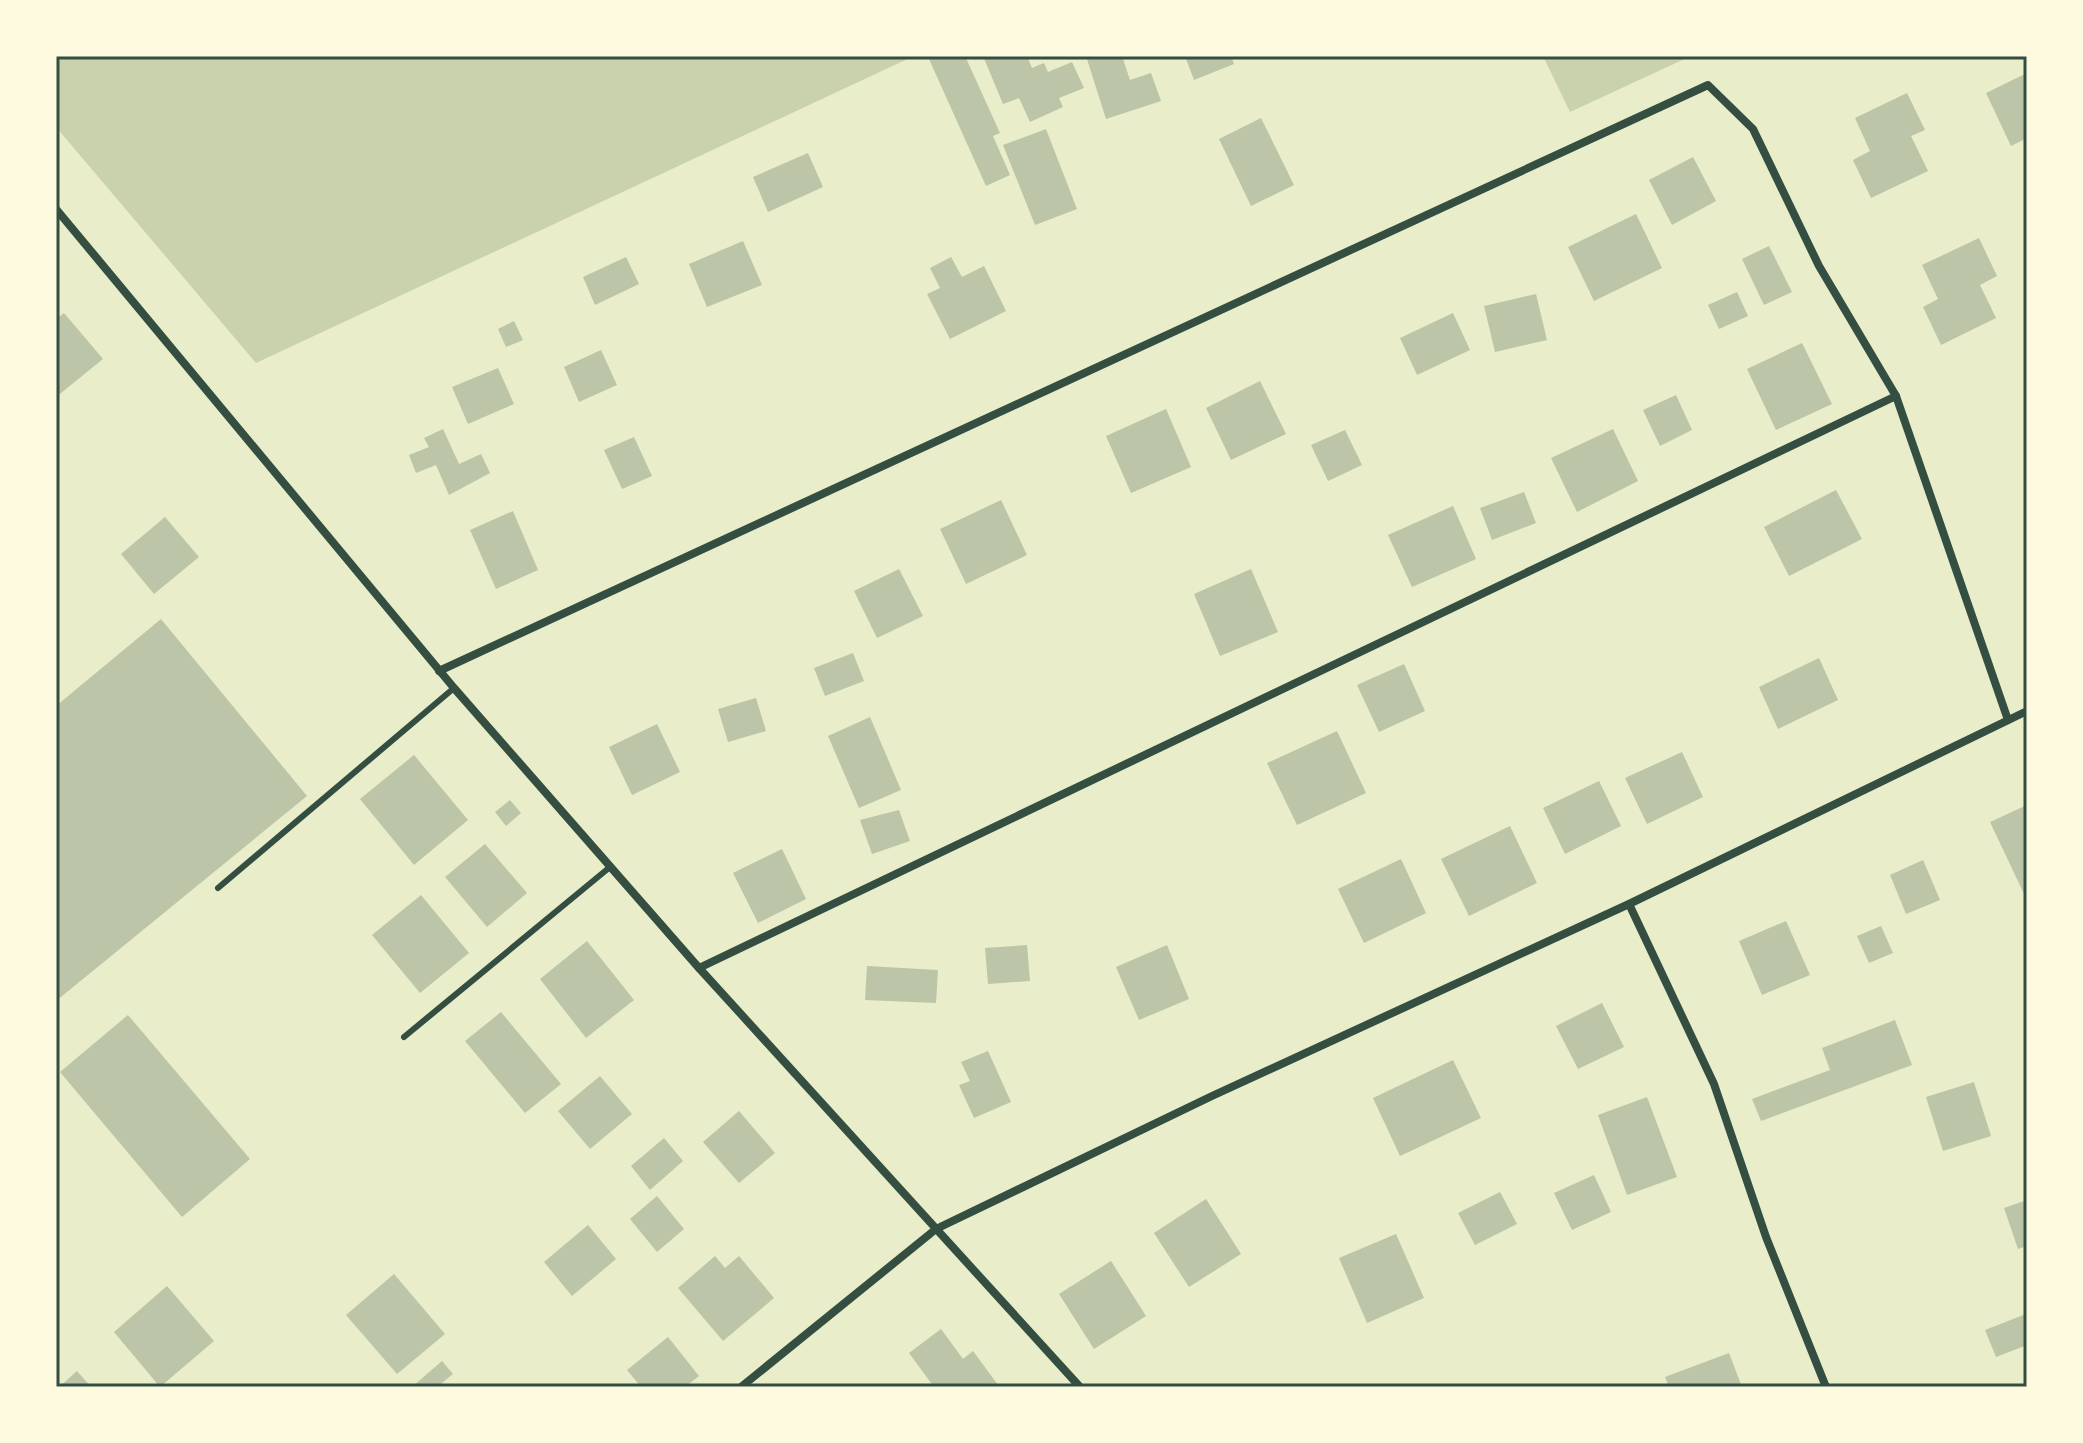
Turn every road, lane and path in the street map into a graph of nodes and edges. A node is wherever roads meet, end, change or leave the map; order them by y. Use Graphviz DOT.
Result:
graph roads {
  1 [pos="56,209"];
  2 [pos="1896,396"];
  3 [pos="439,671"];
  4 [pos="454,688"];
  5 [pos="2027,711"];
  6 [pos="2008,720"];
  7 [pos="610,867"];
  8 [pos="218,888"];
  9 [pos="1629,904"];
  10 [pos="699,968"];
  11 [pos="404,1037"];
  12 [pos="936,1229"];
  13 [pos="741,1387"];
  14 [pos="1080,1387"];
  15 [pos="1826,1387"];
  1 -- 3 [label="street"];
  2 -- 3 [label="street"];
  2 -- 6 [label="street"];
  2 -- 10 [label="street"];
  3 -- 4 [label="street"];
  4 -- 7 [label="street"];
  4 -- 8 [label="lane"];
  5 -- 6 [label="street"];
  6 -- 9 [label="street"];
  7 -- 10 [label="street"];
  7 -- 11 [label="lane"];
  9 -- 12 [label="street"];
  9 -- 15 [label="street"];
  10 -- 12 [label="street"];
  12 -- 13 [label="street"];
  12 -- 14 [label="street"];
}
